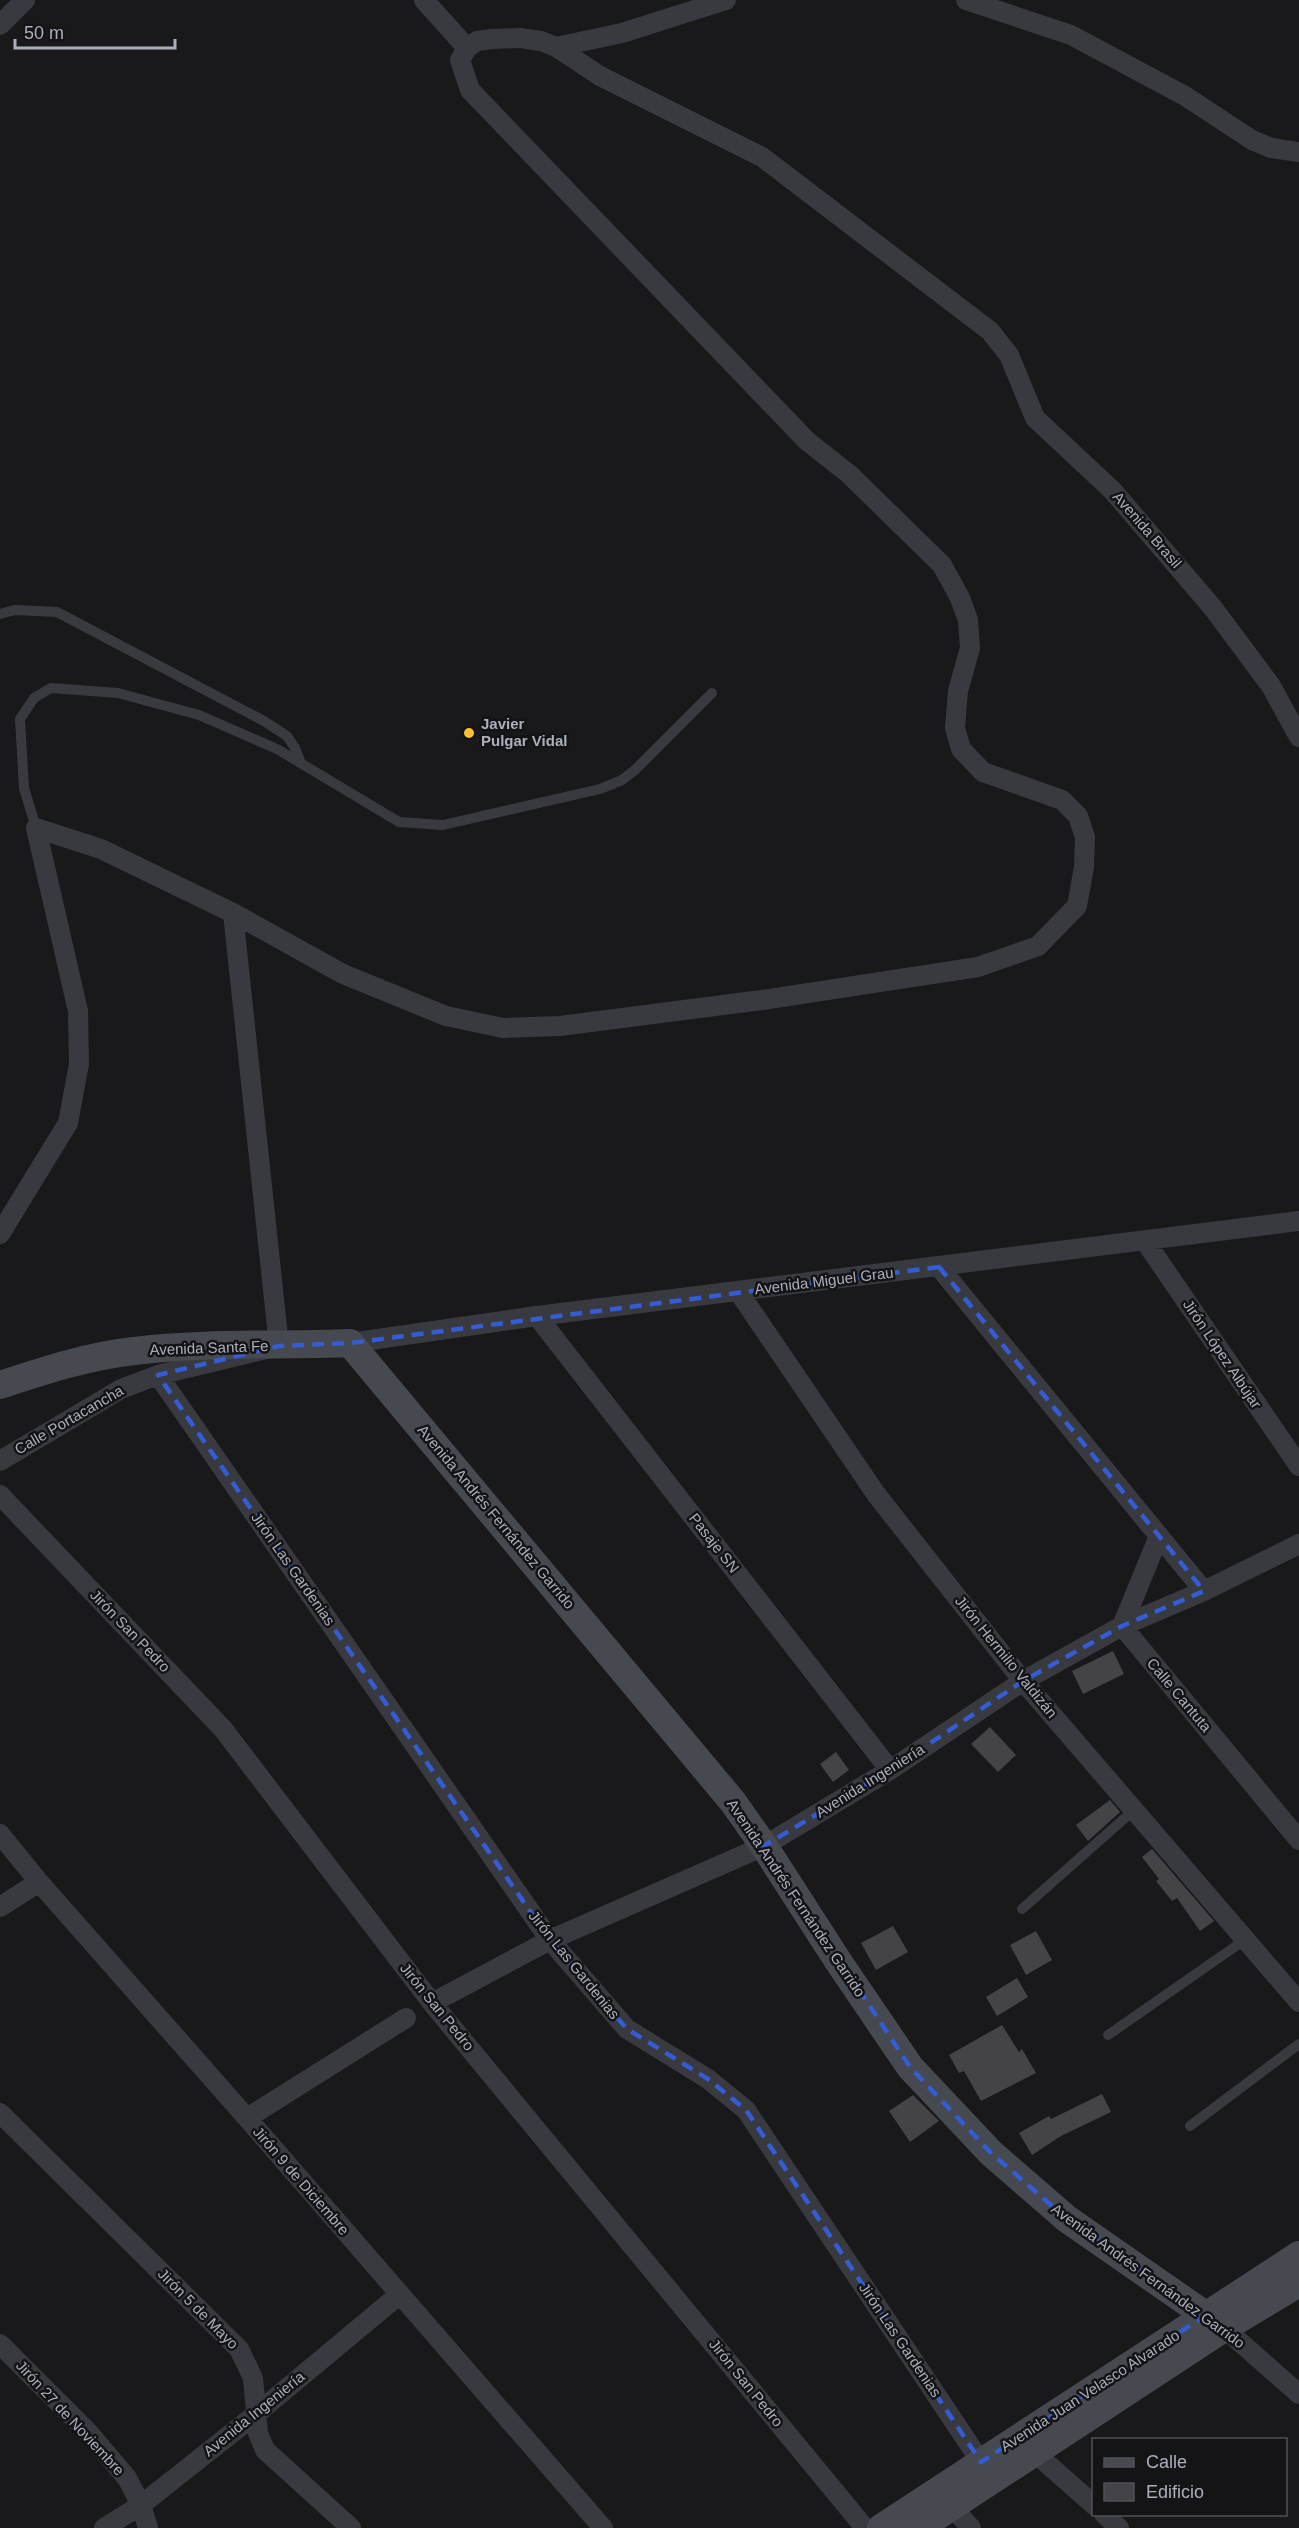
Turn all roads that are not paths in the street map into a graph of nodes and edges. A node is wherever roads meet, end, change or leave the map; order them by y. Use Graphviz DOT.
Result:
graph roads {
  1 [pos="25,0"];
  2 [pos="424,0"];
  3 [pos="726,0"];
  4 [pos="966,0"];
  5 [pos="0,26"];
  6 [pos="555,46"];
  7 [pos="467,48"];
  8 [pos="1299,152"];
  9 [pos="0,614"];
  10 [pos="712,693"];
  11 [pos="1299,737"];
  12 [pos="301,763"];
  13 [pos="36,828"];
  14 [pos="233,913"];
  15 [pos="1299,1221"];
  16 [pos="0,1234"];
  17 [pos="1146,1241"];
  18 [pos="939,1267"];
  19 [pos="738,1292"];
  20 [pos="537,1316"];
  21 [pos="350,1342"];
  22 [pos="279,1346"];
  23 [pos="158,1375"];
  24 [pos="0,1386"];
  25 [pos="0,1461"];
  26 [pos="1299,1466"];
  27 [pos="0,1495"];
  28 [pos="1159,1536"];
  29 [pos="1299,1544"];
  30 [pos="1204,1591"];
  31 [pos="1122,1626"];
  32 [pos="1023,1680"];
  33 [pos="890,1770"];
  34 [pos="1134,1810"];
  35 [pos="0,1833"];
  36 [pos="1299,1840"];
  37 [pos="764,1846"];
  38 [pos="39,1882"];
  39 [pos="0,1907"];
  40 [pos="1022,1909"];
  41 [pos="1246,1939"];
  42 [pos="550,1940"];
  43 [pos="1299,2002"];
  44 [pos="432,2003"];
  45 [pos="406,2018"];
  46 [pos="1108,2035"];
  47 [pos="1299,2044"];
  48 [pos="0,2113"];
  49 [pos="247,2118"];
  50 [pos="1190,2126"];
  51 [pos="1299,2255"];
  52 [pos="1299,2283"];
  53 [pos="400,2294"];
  54 [pos="1215,2322"];
  55 [pos="0,2344"];
  56 [pos="1299,2394"];
  57 [pos="256,2414"];
  58 [pos="1035,2453"];
  59 [pos="981,2462"];
  60 [pos="1092,2503"];
  61 [pos="141,2505"];
  62 [pos="952,2507"];
  63 [pos="1106,2516"];
  64 [pos="104,2528"];
  65 [pos="148,2528"];
  66 [pos="351,2528"];
  67 [pos="603,2528"];
  68 [pos="865,2528"];
  69 [pos="881,2528"];
  70 [pos="919,2528"];
  71 [pos="971,2528"];
  72 [pos="1119,2528"];
  1 -- 5 [label="street"];
  2 -- 7 [label="street"];
  3 -- 6 [label="street"];
  4 -- 8 [label="street"];
  6 -- 7 [label="street"];
  6 -- 11 [label="street, Avenida Brasil"];
  7 -- 14 [label="street"];
  9 -- 12 [label="lane"];
  10 -- 12 [label="lane"];
  12 -- 13 [label="lane"];
  13 -- 14 [label="street"];
  13 -- 16 [label="street"];
  14 -- 22 [label="street"];
  15 -- 17 [label="street, Avenida Miguel Grau"];
  17 -- 18 [label="street, Avenida Miguel Grau"];
  17 -- 26 [label="street, Jirón López Albújar"];
  18 -- 19 [label="street, Avenida Miguel Grau"];
  18 -- 28 [label="street"];
  19 -- 20 [label="street, Avenida Miguel Grau"];
  19 -- 32 [label="street, Jirón Hermilio Valdizán"];
  20 -- 21 [label="street, Avenida Miguel Grau"];
  20 -- 33 [label="street, Pasaje SN"];
  21 -- 22 [label="street, Avenida Santa Fe"];
  21 -- 37 [label="street, Avenida Andrés Fernández Garrido"];
  22 -- 23 [label="street, Calle Portacancha"];
  22 -- 24 [label="street, Avenida Santa Fe"];
  23 -- 25 [label="street, Calle Portacancha"];
  23 -- 42 [label="street, Jirón Las Gardenias"];
  27 -- 44 [label="street, Jirón San Pedro"];
  28 -- 30 [label="street"];
  28 -- 31 [label="street"];
  29 -- 30 [label="street, Avenida Ingeniería"];
  30 -- 31 [label="street, Avenida Ingeniería"];
  31 -- 32 [label="street, Avenida Ingeniería"];
  31 -- 36 [label="street, Calle Cantuta"];
  32 -- 33 [label="street, Avenida Ingeniería"];
  32 -- 34 [label="street, Jirón Hermilio Valdizán"];
  33 -- 37 [label="street, Avenida Ingeniería"];
  34 -- 40 [label="lane"];
  34 -- 41 [label="street, Jirón Hermilio Valdizán"];
  35 -- 38 [label="street, Jirón 9 de Diciembre"];
  37 -- 42 [label="street, Avenida Ingeniería"];
  37 -- 54 [label="street, Avenida Andrés Fernández Garrido"];
  38 -- 39 [label="street"];
  38 -- 49 [label="street, Jirón 9 de Diciembre"];
  41 -- 43 [label="street, Jirón Hermilio Valdizán"];
  41 -- 46 [label="lane"];
  42 -- 44 [label="street, Avenida Ingeniería"];
  42 -- 59 [label="street, Jirón Las Gardenias"];
  44 -- 68 [label="street, Jirón San Pedro"];
  45 -- 49 [label="street"];
  47 -- 50 [label="lane"];
  48 -- 57 [label="street, Jirón 5 de Mayo"];
  49 -- 53 [label="street, Jirón 9 de Diciembre"];
  51 -- 54 [label="street, Avenida Juan Velasco Alvarado"];
  52 -- 54 [label="street, Avenida Juan Velasco Alvarado"];
  53 -- 57 [label="street, Avenida Ingeniería"];
  53 -- 67 [label="street, Jirón 9 de Diciembre"];
  54 -- 56 [label="street, Avenida Andrés Fernández Garrido"];
  54 -- 58 [label="street, Avenida Juan Velasco Alvarado"];
  54 -- 59 [label="street, Avenida Juan Velasco Alvarado"];
  55 -- 61 [label="street, Jirón 27 de Noviembre"];
  57 -- 61 [label="street, Avenida Ingeniería"];
  57 -- 66 [label="street, Jirón 5 de Mayo"];
  58 -- 60 [label="street"];
  58 -- 62 [label="street, Avenida Juan Velasco Alvarado"];
  59 -- 69 [label="street, Avenida Juan Velasco Alvarado"];
  61 -- 64 [label="street, Avenida Ingeniería"];
  61 -- 65 [label="street, Jirón 27 de Noviembre"];
  62 -- 70 [label="street, Avenida Juan Velasco Alvarado"];
  62 -- 71 [label="street"];
  63 -- 72 [label="street"];
}
